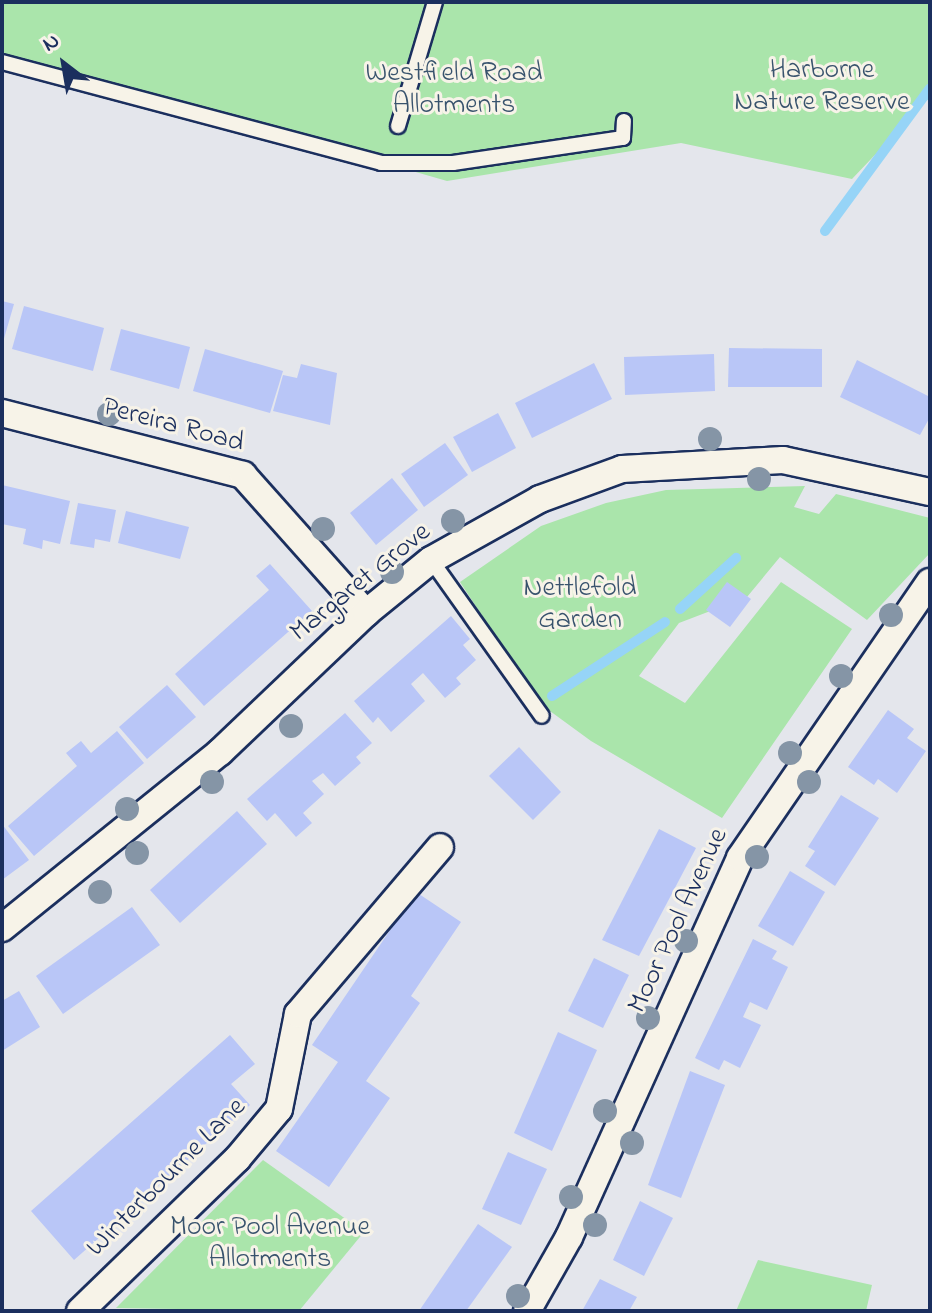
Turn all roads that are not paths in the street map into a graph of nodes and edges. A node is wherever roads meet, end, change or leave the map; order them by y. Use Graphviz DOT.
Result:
graph roads {
  1 [pos="435,2"];
  2 [pos="2,62"];
  3 [pos="624,121"];
  4 [pos="398,126"];
  5 [pos="2,413"];
  6 [pos="930,492"];
  7 [pos="431,560"];
  8 [pos="930,582"];
  9 [pos="366,613"];
  10 [pos="542,716"];
  11 [pos="440,847"];
  12 [pos="2,928"];
  13 [pos="80,1311"];
  14 [pos="527,1311"];
  1 -- 4 [label="lane"];
  2 -- 3 [label="lane"];
  5 -- 9 [label="street, Pereira Road"];
  6 -- 7 [label="street, Margaret Grove"];
  7 -- 9 [label="street, Margaret Grove"];
  7 -- 10 [label="lane"];
  8 -- 14 [label="street, Moor Pool Avenue"];
  9 -- 12 [label="street, Margaret Grove"];
  11 -- 13 [label="street, Winterbourne Lane"];
}
